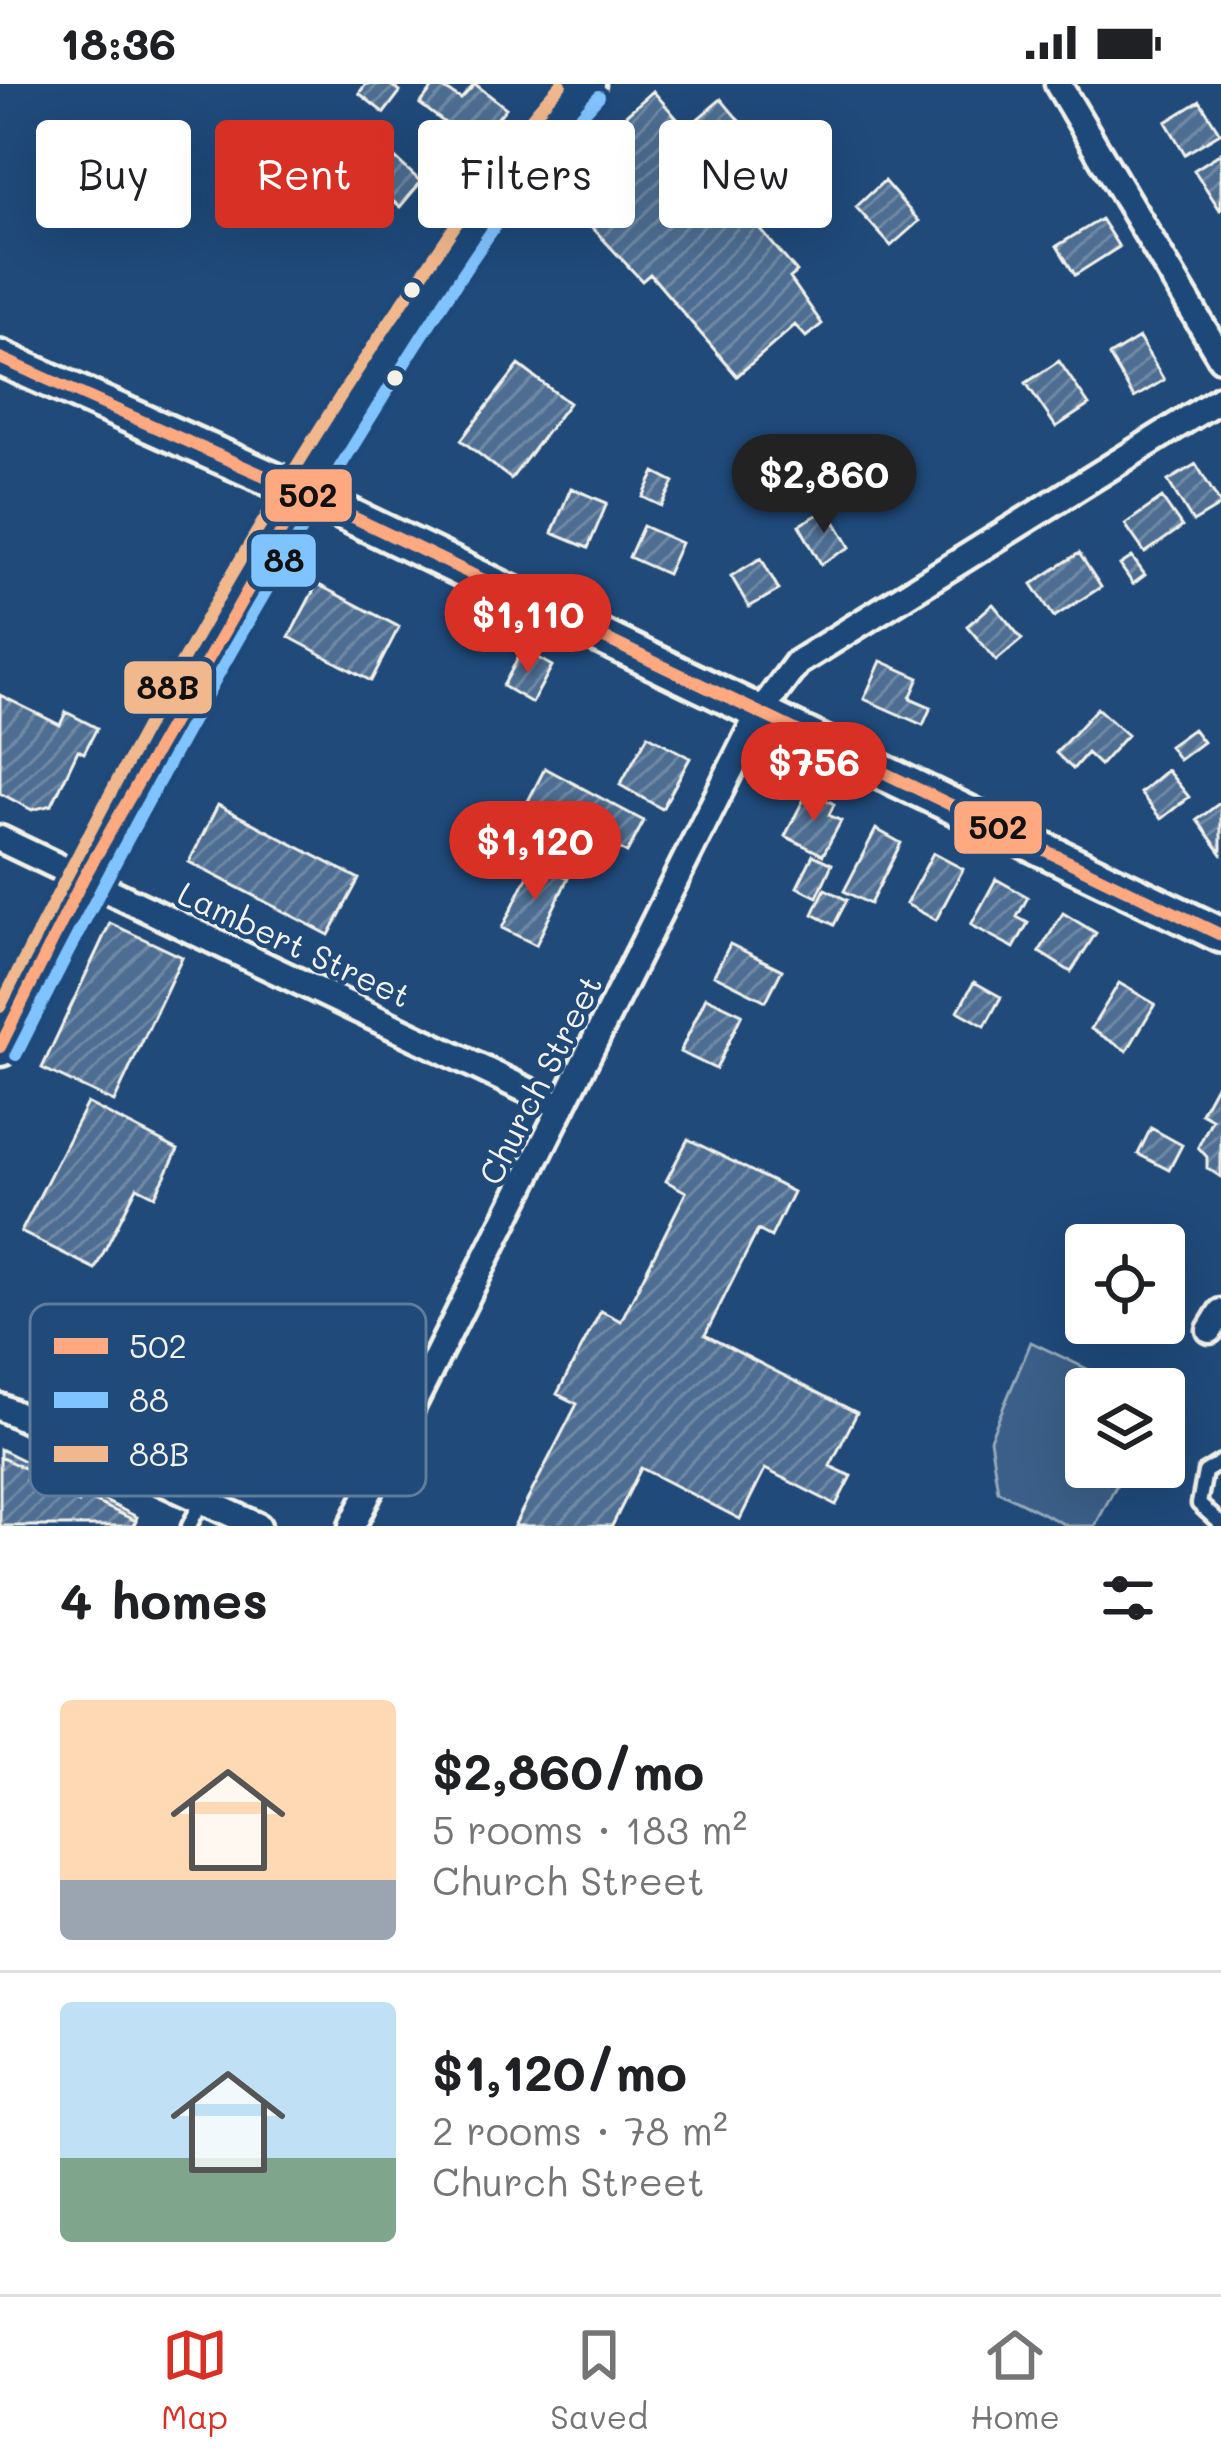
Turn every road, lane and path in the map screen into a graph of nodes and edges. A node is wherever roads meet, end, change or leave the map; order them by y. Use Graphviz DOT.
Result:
graph roads {
  1 [pos="586,84"];
  2 [pos="1058,84"];
  3 [pos="0,358"];
  4 [pos="1221,358"];
  5 [pos="1221,398"];
  6 [pos="303,493"];
  7 [pos="758,716"];
  8 [pos="0,838"];
  9 [pos="83,879"];
  10 [pos="1221,935"];
  11 [pos="0,1047"];
  12 [pos="562,1107"];
  13 [pos="426,1378"];
  14 [pos="0,1407"];
  15 [pos="30,1421"];
  16 [pos="1221,1462"];
  17 [pos="193,1496"];
  18 [pos="367,1496"];
  19 [pos="202,1500"];
  20 [pos="1221,1524"];
  21 [pos="190,1526"];
  22 [pos="259,1526"];
  23 [pos="352,1526"];
  1 -- 6 [label="main road"];
  2 -- 4 [label="street"];
  3 -- 6 [label="main road"];
  5 -- 7 [label="street, Church Street"];
  6 -- 7 [label="main road"];
  6 -- 9 [label="main road"];
  7 -- 10 [label="main road"];
  7 -- 12 [label="street, Church Street"];
  8 -- 9 [label="street, Lambert Street"];
  9 -- 11 [label="main road"];
  9 -- 12 [label="street, Lambert Street"];
  12 -- 13 [label="street, Church Street"];
  14 -- 15 [label="street"];
  16 -- 20 [label="lane"];
  17 -- 19 [label="street"];
  18 -- 23 [label="street, Church Street"];
  19 -- 21 [label="lane"];
  19 -- 22 [label="street"];
}
